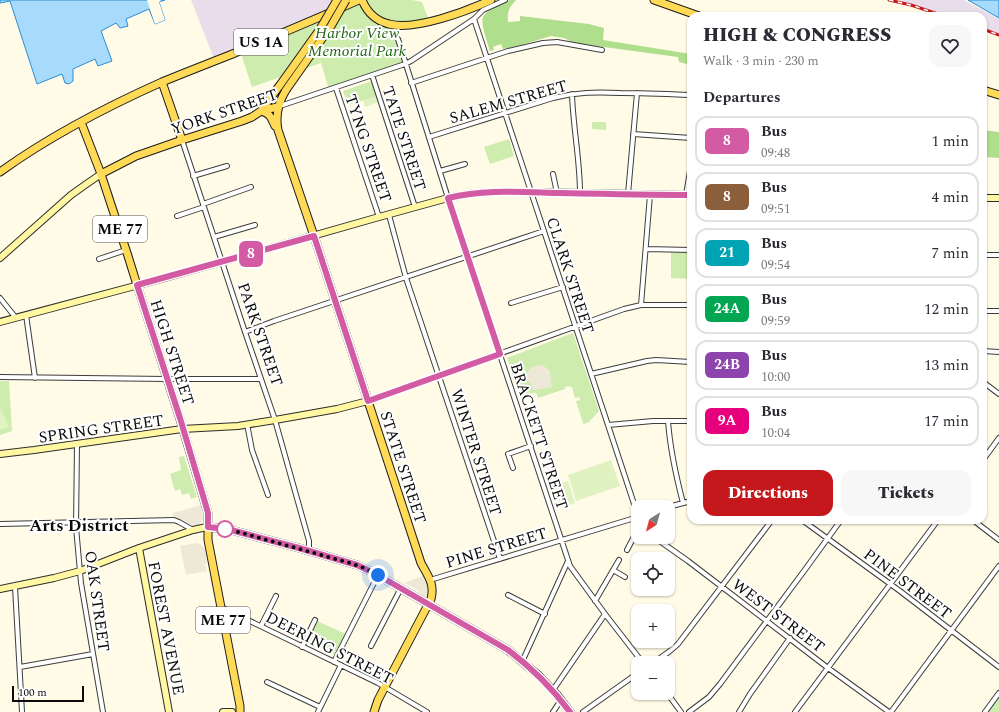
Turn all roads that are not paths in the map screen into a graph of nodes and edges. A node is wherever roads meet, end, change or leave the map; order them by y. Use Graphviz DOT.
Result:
graph roads {
  1 [pos="337,0"];
  2 [pos="346,0"];
  3 [pos="358,0"];
  4 [pos="362,0"];
  5 [pos="491,0"];
  6 [pos="504,0"];
  7 [pos="654,0"];
  8 [pos="688,12"];
  9 [pos="474,19"];
  10 [pos="398,38"];
  11 [pos="602,50"];
  12 [pos="487,58"];
  13 [pos="405,64"];
  14 [pos="372,75"];
  15 [pos="162,82"];
  16 [pos="412,82"];
  17 [pos="283,88"];
  18 [pos="336,88"];
  19 [pos="987,91"];
  20 [pos="637,93"];
  21 [pos="572,94"];
  22 [pos="687,95"];
  23 [pos="999,95"];
  24 [pos="277,107"];
  25 [pos="261,110"];
  26 [pos="505,113"];
  27 [pos="80,122"];
  28 [pos="278,130"];
  29 [pos="633,134"];
  30 [pos="429,137"];
  31 [pos="687,138"];
  32 [pos="182,140"];
  33 [pos="464,164"];
  34 [pos="228,166"];
  35 [pos="440,171"];
  36 [pos="0,172"];
  37 [pos="101,174"];
  38 [pos="553,174"];
  39 [pos="193,176"];
  40 [pos="251,187"];
  41 [pos="531,192"];
  42 [pos="557,193"];
  43 [pos="580,193"];
  44 [pos="628,194"];
  45 [pos="650,195"];
  46 [pos="687,195"];
  47 [pos="448,198"];
  48 [pos="987,198"];
  49 [pos="999,198"];
  50 [pos="203,206"];
  51 [pos="415,207"];
  52 [pos="389,215"];
  53 [pos="177,216"];
  54 [pos="379,217"];
  55 [pos="254,225"];
  56 [pos="544,231"];
  57 [pos="314,236"];
  58 [pos="214,237"];
  59 [pos="646,249"];
  60 [pos="127,250"];
  61 [pos="687,250"];
  62 [pos="987,255"];
  63 [pos="999,255"];
  64 [pos="468,257"];
  65 [pos="0,258"];
  66 [pos="99,258"];
  67 [pos="222,262"];
  68 [pos="406,278"];
  69 [pos="137,285"];
  70 [pos="563,287"];
  71 [pos="0,298"];
  72 [pos="336,301"];
  73 [pos="511,303"];
  74 [pos="641,305"];
  75 [pos="687,306"];
  76 [pos="987,311"];
  77 [pos="999,311"];
  78 [pos="26,315"];
  79 [pos="16,318"];
  80 [pos="0,322"];
  81 [pos="576,327"];
  82 [pos="245,332"];
  83 [pos="987,352"];
  84 [pos="999,352"];
  85 [pos="500,354"];
  86 [pos="687,362"];
  87 [pos="591,374"];
  88 [pos="439,376"];
  89 [pos="0,377"];
  90 [pos="35,378"];
  91 [pos="167,379"];
  92 [pos="261,379"];
  93 [pos="987,385"];
  94 [pos="999,394"];
  95 [pos="368,401"];
  96 [pos="275,420"];
  97 [pos="668,421"];
  98 [pos="687,421"];
  99 [pos="247,424"];
  100 [pos="608,425"];
  101 [pos="182,429"];
  102 [pos="999,438"];
  103 [pos="77,444"];
  104 [pos="531,446"];
  105 [pos="0,454"];
  106 [pos="987,454"];
  107 [pos="513,468"];
  108 [pos="268,495"];
  109 [pos="633,500"];
  110 [pos="687,502"];
  111 [pos="683,503"];
  112 [pos="675,505"];
  113 [pos="631,518"];
  114 [pos="76,522"];
  115 [pos="0,524"];
  116 [pos="769,524"];
  117 [pos="808,524"];
  118 [pos="838,524"];
  119 [pos="935,524"];
  120 [pos="978,524"];
  121 [pos="208,527"];
  122 [pos="193,530"];
  123 [pos="828,538"];
  124 [pos="562,540"];
  125 [pos="999,540"];
  126 [pos="631,542"];
  127 [pos="664,544"];
  128 [pos="139,548"];
  129 [pos="627,550"];
  130 [pos="309,552"];
  131 [pos="500,559"];
  132 [pos="568,560"];
  133 [pos="619,560"];
  134 [pos="999,566"];
  135 [pos="613,570"];
  136 [pos="80,571"];
  137 [pos="378,575"];
  138 [pos="625,577"];
  139 [pos="430,580"];
  140 [pos="890,584"];
  141 [pos="15,586"];
  142 [pos="722,586"];
  143 [pos="401,588"];
  144 [pos="0,589"];
  145 [pos="508,595"];
  146 [pos="276,596"];
  147 [pos="595,602"];
  148 [pos="428,604"];
  149 [pos="220,606"];
  150 [pos="545,614"];
  151 [pos="605,614"];
  152 [pos="315,620"];
  153 [pos="767,621"];
  154 [pos="261,626"];
  155 [pos="952,630"];
  156 [pos="790,638"];
  157 [pos="371,646"];
  158 [pos="302,647"];
  159 [pos="93,654"];
  160 [pos="638,656"];
  161 [pos="663,656"];
  162 [pos="334,662"];
  163 [pos="522,662"];
  164 [pos="341,665"];
  165 [pos="20,667"];
  166 [pos="999,667"];
  167 [pos="828,668"];
  168 [pos="631,678"];
  169 [pos="267,682"];
  170 [pos="385,687"];
  171 [pos="553,690"];
  172 [pos="999,693"];
  173 [pos="561,700"];
  174 [pos="672,700"];
  175 [pos="320,707"];
  176 [pos="22,712"];
  177 [pos="103,712"];
  178 [pos="169,712"];
  179 [pos="224,712"];
  180 [pos="232,712"];
  181 [pos="240,712"];
  182 [pos="318,712"];
  183 [pos="374,712"];
  184 [pos="427,712"];
  185 [pos="553,712"];
  186 [pos="570,712"];
  187 [pos="583,712"];
  188 [pos="681,712"];
  189 [pos="689,712"];
  190 [pos="740,712"];
  191 [pos="795,712"];
  192 [pos="890,712"];
  193 [pos="985,712"];
  1 -- 17 [label="main road, bridge"];
  2 -- 17 [label="main road, bridge"];
  3 -- 15 [label="main road, US 1A"];
  4 -- 5 [label="main road"];
  6 -- 9 [label="street, YORK STREET"];
  7 -- 8 [label="main road"];
  9 -- 12 [label="street, CLARK STREET"];
  9 -- 13 [label="street, YORK STREET"];
  10 -- 13 [label="street, BRACKETT STREET"];
  11 -- 12 [label="street"];
  12 -- 16 [label="street"];
  12 -- 26 [label="street, CLARK STREET"];
  13 -- 14 [label="street, YORK STREET"];
  13 -- 16 [label="street, BRACKETT STREET"];
  14 -- 18 [label="street, YORK STREET"];
  14 -- 51 [label="street, TATE STREET"];
  15 -- 27 [label="main road, US 1A"];
  15 -- 32 [label="main road, PARK STREET"];
  16 -- 30 [label="street, BRACKETT STREET"];
  17 -- 24 [label="main road"];
  17 -- 25 [label="main road"];
  18 -- 24 [label="street, YORK STREET"];
  18 -- 54 [label="street, TYNG STREET"];
  19 -- 23 [label="main road"];
  20 -- 21 [label="street, SALEM STREET"];
  20 -- 22 [label="street, SALEM STREET"];
  20 -- 29 [label="street"];
  21 -- 26 [label="street, SALEM STREET"];
  21 -- 43 [label="street"];
  24 -- 25 [label="main road, YORK STREET"];
  24 -- 28 [label="main road, STATE STREET"];
  25 -- 28 [label="main road"];
  25 -- 32 [label="main road, YORK STREET"];
  26 -- 30 [label="street, SALEM STREET"];
  26 -- 41 [label="street, CLARK STREET"];
  27 -- 36 [label="main road, US 1A"];
  27 -- 37 [label="main road, HIGH STREET"];
  28 -- 57 [label="main road, STATE STREET"];
  29 -- 31 [label="street"];
  29 -- 44 [label="street"];
  30 -- 35 [label="street, BRACKETT STREET"];
  32 -- 37 [label="main road, YORK STREET"];
  32 -- 39 [label="street, PARK STREET"];
  33 -- 35 [label="street"];
  34 -- 39 [label="street"];
  35 -- 47 [label="street, BRACKETT STREET"];
  37 -- 60 [label="main road, HIGH STREET / ME 77"];
  37 -- 65 [label="street, YORK STREET"];
  38 -- 42 [label="street"];
  39 -- 50 [label="street, PARK STREET"];
  40 -- 50 [label="street"];
  41 -- 42 [label="street"];
  41 -- 47 [label="street"];
  41 -- 56 [label="street, CLARK STREET"];
  42 -- 43 [label="street"];
  43 -- 44 [label="street"];
  44 -- 45 [label="street"];
  45 -- 46 [label="street"];
  45 -- 59 [label="street"];
  47 -- 51 [label="street"];
  47 -- 64 [label="street, BRACKETT STREET"];
  48 -- 49 [label="street"];
  50 -- 53 [label="street"];
  50 -- 58 [label="street, PARK STREET"];
  51 -- 52 [label="street"];
  52 -- 54 [label="street"];
  52 -- 68 [label="street, WINTER STREET"];
  54 -- 57 [label="street"];
  55 -- 58 [label="street"];
  56 -- 64 [label="street"];
  56 -- 70 [label="street, CLARK STREET"];
  57 -- 67 [label="street"];
  57 -- 72 [label="main road, STATE STREET"];
  58 -- 67 [label="street, PARK STREET"];
  59 -- 61 [label="street"];
  59 -- 74 [label="street"];
  60 -- 66 [label="street"];
  60 -- 69 [label="main road, HIGH STREET / ME 77"];
  62 -- 63 [label="street"];
  64 -- 68 [label="street"];
  64 -- 85 [label="street, BRACKETT STREET"];
  67 -- 69 [label="street"];
  67 -- 82 [label="street, PARK STREET"];
  68 -- 72 [label="street"];
  68 -- 88 [label="street, WINTER STREET"];
  69 -- 78 [label="street"];
  69 -- 91 [label="main road, HIGH STREET / ME 77"];
  70 -- 73 [label="street"];
  70 -- 81 [label="street, CLARK STREET"];
  71 -- 79 [label="street"];
  72 -- 82 [label="street"];
  72 -- 95 [label="main road, STATE STREET"];
  74 -- 75 [label="street, SPRING STREET"];
  74 -- 81 [label="street, SPRING STREET"];
  76 -- 77 [label="street"];
  78 -- 79 [label="street"];
  78 -- 90 [label="street"];
  79 -- 80 [label="street"];
  81 -- 85 [label="street, SPRING STREET"];
  81 -- 87 [label="street, CLARK STREET"];
  82 -- 92 [label="street, PARK STREET"];
  83 -- 84 [label="street"];
  85 -- 88 [label="street, SPRING STREET"];
  85 -- 104 [label="street, BRACKETT STREET"];
  86 -- 87 [label="street"];
  87 -- 100 [label="street, CLARK STREET"];
  88 -- 95 [label="street, SPRING STREET"];
  88 -- 131 [label="street, WINTER STREET"];
  89 -- 90 [label="street"];
  90 -- 91 [label="street"];
  91 -- 92 [label="street"];
  91 -- 101 [label="main road, HIGH STREET / ME 77"];
  92 -- 96 [label="street, PARK STREET"];
  93 -- 94 [label="street"];
  95 -- 96 [label="street, SPRING STREET"];
  95 -- 139 [label="main road, STATE STREET"];
  96 -- 99 [label="street, SPRING STREET"];
  96 -- 130 [label="street, PARK STREET"];
  97 -- 98 [label="street"];
  97 -- 100 [label="street"];
  97 -- 111 [label="street"];
  99 -- 101 [label="street, SPRING STREET"];
  99 -- 108 [label="street"];
  100 -- 109 [label="street, CLARK STREET"];
  101 -- 103 [label="street, SPRING STREET"];
  101 -- 121 [label="main road, HIGH STREET / ME 77"];
  102 -- 106 [label="street"];
  103 -- 105 [label="street, SPRING STREET"];
  103 -- 114 [label="street, OAK STREET"];
  104 -- 107 [label="street"];
  104 -- 124 [label="street, BRACKETT STREET"];
  110 -- 111 [label="street"];
  111 -- 112 [label="street"];
  113 -- 124 [label="street, PINE STREET"];
  114 -- 115 [label="street"];
  114 -- 122 [label="street"];
  114 -- 136 [label="street, OAK STREET"];
  116 -- 142 [label="street"];
  117 -- 123 [label="street, PINE STREET"];
  118 -- 123 [label="street"];
  119 -- 140 [label="street"];
  120 -- 125 [label="street"];
  121 -- 122 [label="street"];
  121 -- 130 [label="main road"];
  121 -- 149 [label="main road, HIGH STREET / ME 77"];
  122 -- 128 [label="street"];
  123 -- 140 [label="street, PINE STREET"];
  123 -- 153 [label="street"];
  124 -- 131 [label="street, PINE STREET"];
  124 -- 132 [label="street, BRACKETT STREET"];
  126 -- 129 [label="street"];
  127 -- 142 [label="street, WEST STREET"];
  128 -- 136 [label="street"];
  128 -- 178 [label="street, FOREST AVENUE"];
  130 -- 137 [label="main road"];
  131 -- 139 [label="street, PINE STREET"];
  132 -- 147 [label="street, BRACKETT STREET"];
  132 -- 150 [label="street"];
  133 -- 135 [label="street"];
  134 -- 155 [label="street"];
  135 -- 138 [label="street"];
  135 -- 147 [label="street"];
  136 -- 141 [label="street"];
  136 -- 159 [label="street, OAK STREET"];
  137 -- 143 [label="main road"];
  137 -- 162 [label="street"];
  139 -- 148 [label="main road, STATE STREET"];
  140 -- 155 [label="street, PINE STREET"];
  140 -- 167 [label="street"];
  141 -- 144 [label="street"];
  141 -- 165 [label="street"];
  142 -- 153 [label="street, WEST STREET"];
  142 -- 161 [label="street"];
  143 -- 148 [label="main road"];
  143 -- 157 [label="street"];
  145 -- 150 [label="street"];
  146 -- 154 [label="street"];
  147 -- 151 [label="street, BRACKETT STREET"];
  148 -- 163 [label="main road"];
  148 -- 170 [label="main road, STATE STREET"];
  149 -- 154 [label="street, DEERING STREET"];
  149 -- 181 [label="main road, HIGH STREET / ME 77"];
  150 -- 163 [label="street"];
  151 -- 160 [label="street, BRACKETT STREET"];
  151 -- 171 [label="street"];
  152 -- 158 [label="street"];
  153 -- 156 [label="street, WEST STREET"];
  153 -- 189 [label="street"];
  154 -- 158 [label="street, DEERING STREET"];
  155 -- 166 [label="street, PINE STREET"];
  155 -- 192 [label="street"];
  156 -- 167 [label="street, WEST STREET"];
  156 -- 190 [label="street"];
  158 -- 162 [label="street, DEERING STREET"];
  159 -- 165 [label="street"];
  159 -- 177 [label="street, OAK STREET"];
  162 -- 164 [label="street, DEERING STREET"];
  163 -- 171 [label="main road"];
  164 -- 170 [label="street, DEERING STREET"];
  164 -- 175 [label="street"];
  165 -- 176 [label="street"];
  167 -- 191 [label="street"];
  167 -- 192 [label="street, WEST STREET"];
  168 -- 187 [label="street"];
  169 -- 175 [label="street"];
  170 -- 183 [label="main road, STATE STREET"];
  170 -- 184 [label="street, DEERING STREET"];
  171 -- 173 [label="main road"];
  172 -- 193 [label="street"];
  173 -- 185 [label="street"];
  173 -- 186 [label="main road"];
  174 -- 188 [label="street"];
  175 -- 182 [label="street"];
  179 -- 180 [label="street"];
}
